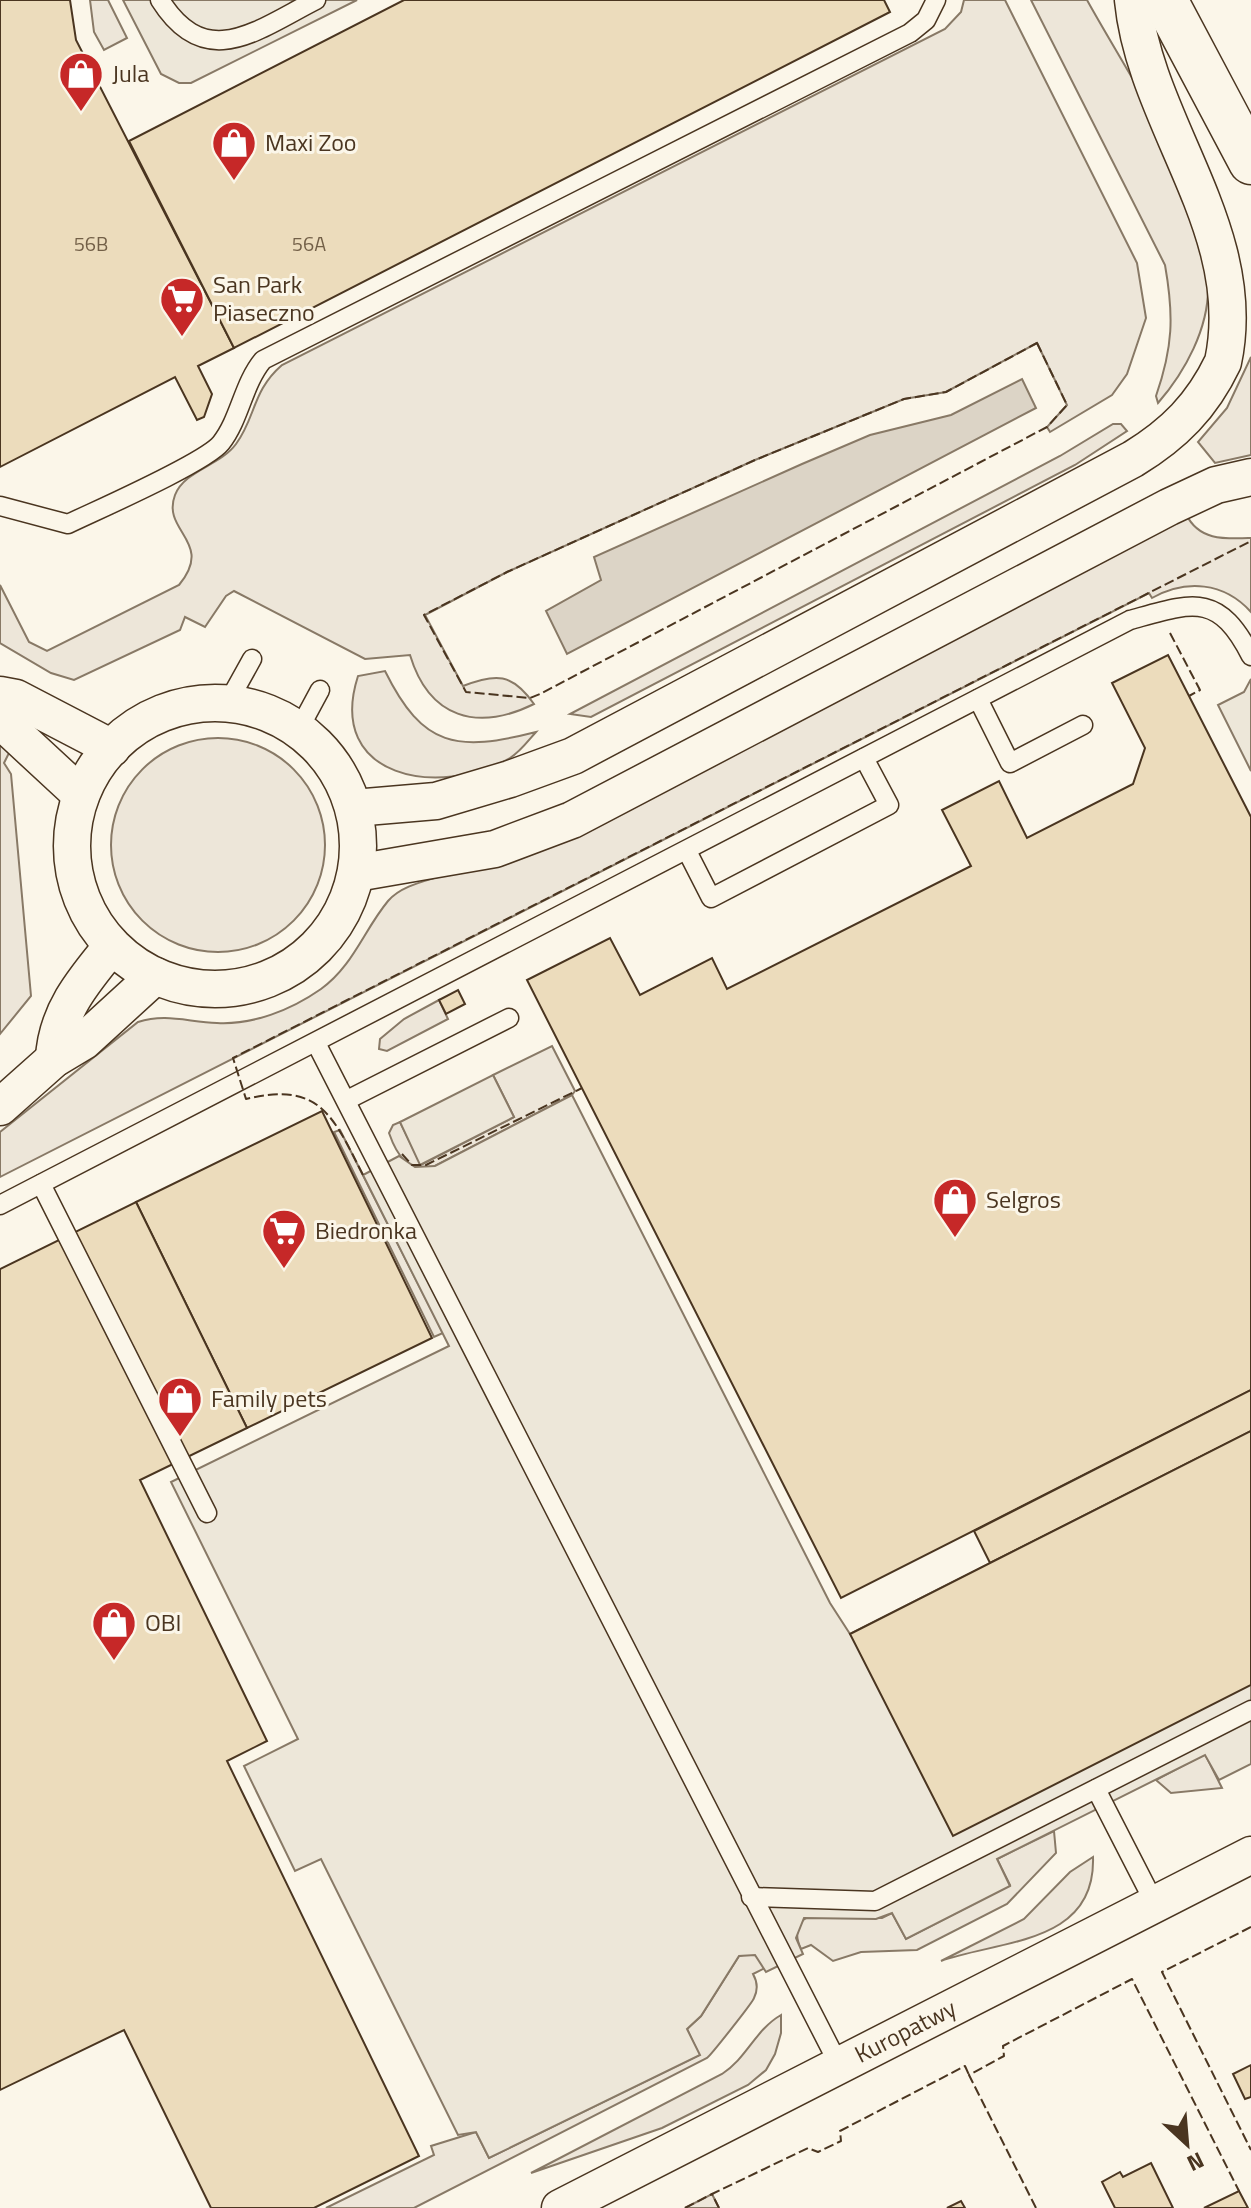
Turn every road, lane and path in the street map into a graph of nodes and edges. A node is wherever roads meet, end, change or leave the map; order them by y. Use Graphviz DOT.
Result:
graph roads {
  1 [pos="160,0"];
  2 [pos="316,0"];
  3 [pos="936,0"];
  4 [pos="1133,0"];
  5 [pos="1165,0"];
  6 [pos="1251,162"];
  7 [pos="1251,477"];
  8 [pos="0,506"];
  9 [pos="1251,656"];
  10 [pos="252,659"];
  11 [pos="320,690"];
  12 [pos="0,695"];
  13 [pos="978,699"];
  14 [pos="227,704"];
  15 [pos="0,720"];
  16 [pos="1083,725"];
  17 [pos="299,729"];
  18 [pos="112,748"];
  19 [pos="864,758"];
  20 [pos="81,795"];
  21 [pos="354,808"];
  22 [pos="687,851"];
  23 [pos="356,873"];
  24 [pos="112,946"];
  25 [pos="155,976"];
  26 [pos="509,1018"];
  27 [pos="316,1043"];
  28 [pos="54,1059"];
  29 [pos="347,1100"];
  30 [pos="0,1107"];
  31 [pos="41,1184"];
  32 [pos="0,1205"];
  33 [pos="207,1513"];
  34 [pos="1251,1710"];
  35 [pos="1096,1789"];
  36 [pos="1251,1855"];
  37 [pos="751,1897"];
  38 [pos="1155,1904"];
  39 [pos="839,2065"];
  40 [pos="560,2208"];
  1 -- 2 [label="lane"];
  3 -- 8 [label="lane"];
  4 -- 21 [label="street"];
  5 -- 6 [label="main road"];
  7 -- 23 [label="street"];
  9 -- 13 [label="lane"];
  10 -- 14 [label="lane"];
  11 -- 17 [label="lane"];
  12 -- 18 [label="street"];
  13 -- 16 [label="lane"];
  13 -- 19 [label="lane"];
  14 -- 17 [label="street"];
  14 -- 18 [label="street"];
  15 -- 20 [label="street"];
  17 -- 21 [label="street"];
  18 -- 20 [label="street"];
  19 -- 22 [label="lane"];
  19 -- 22 [label="lane"];
  20 -- 24 [label="street"];
  21 -- 23 [label="street"];
  22 -- 27 [label="lane"];
  23 -- 25 [label="street"];
  24 -- 25 [label="street"];
  24 -- 28 [label="street"];
  25 -- 28 [label="street"];
  26 -- 29 [label="lane"];
  27 -- 29 [label="lane"];
  27 -- 31 [label="lane"];
  28 -- 30 [label="street"];
  29 -- 37 [label="lane"];
  31 -- 32 [label="lane"];
  31 -- 33 [label="lane"];
  34 -- 35 [label="lane"];
  35 -- 37 [label="lane"];
  35 -- 38 [label="lane"];
  36 -- 38 [label="street, Kuropatwy"];
  37 -- 39 [label="lane"];
  38 -- 39 [label="street, Kuropatwy"];
  39 -- 40 [label="street, Kuropatwy"];
}
